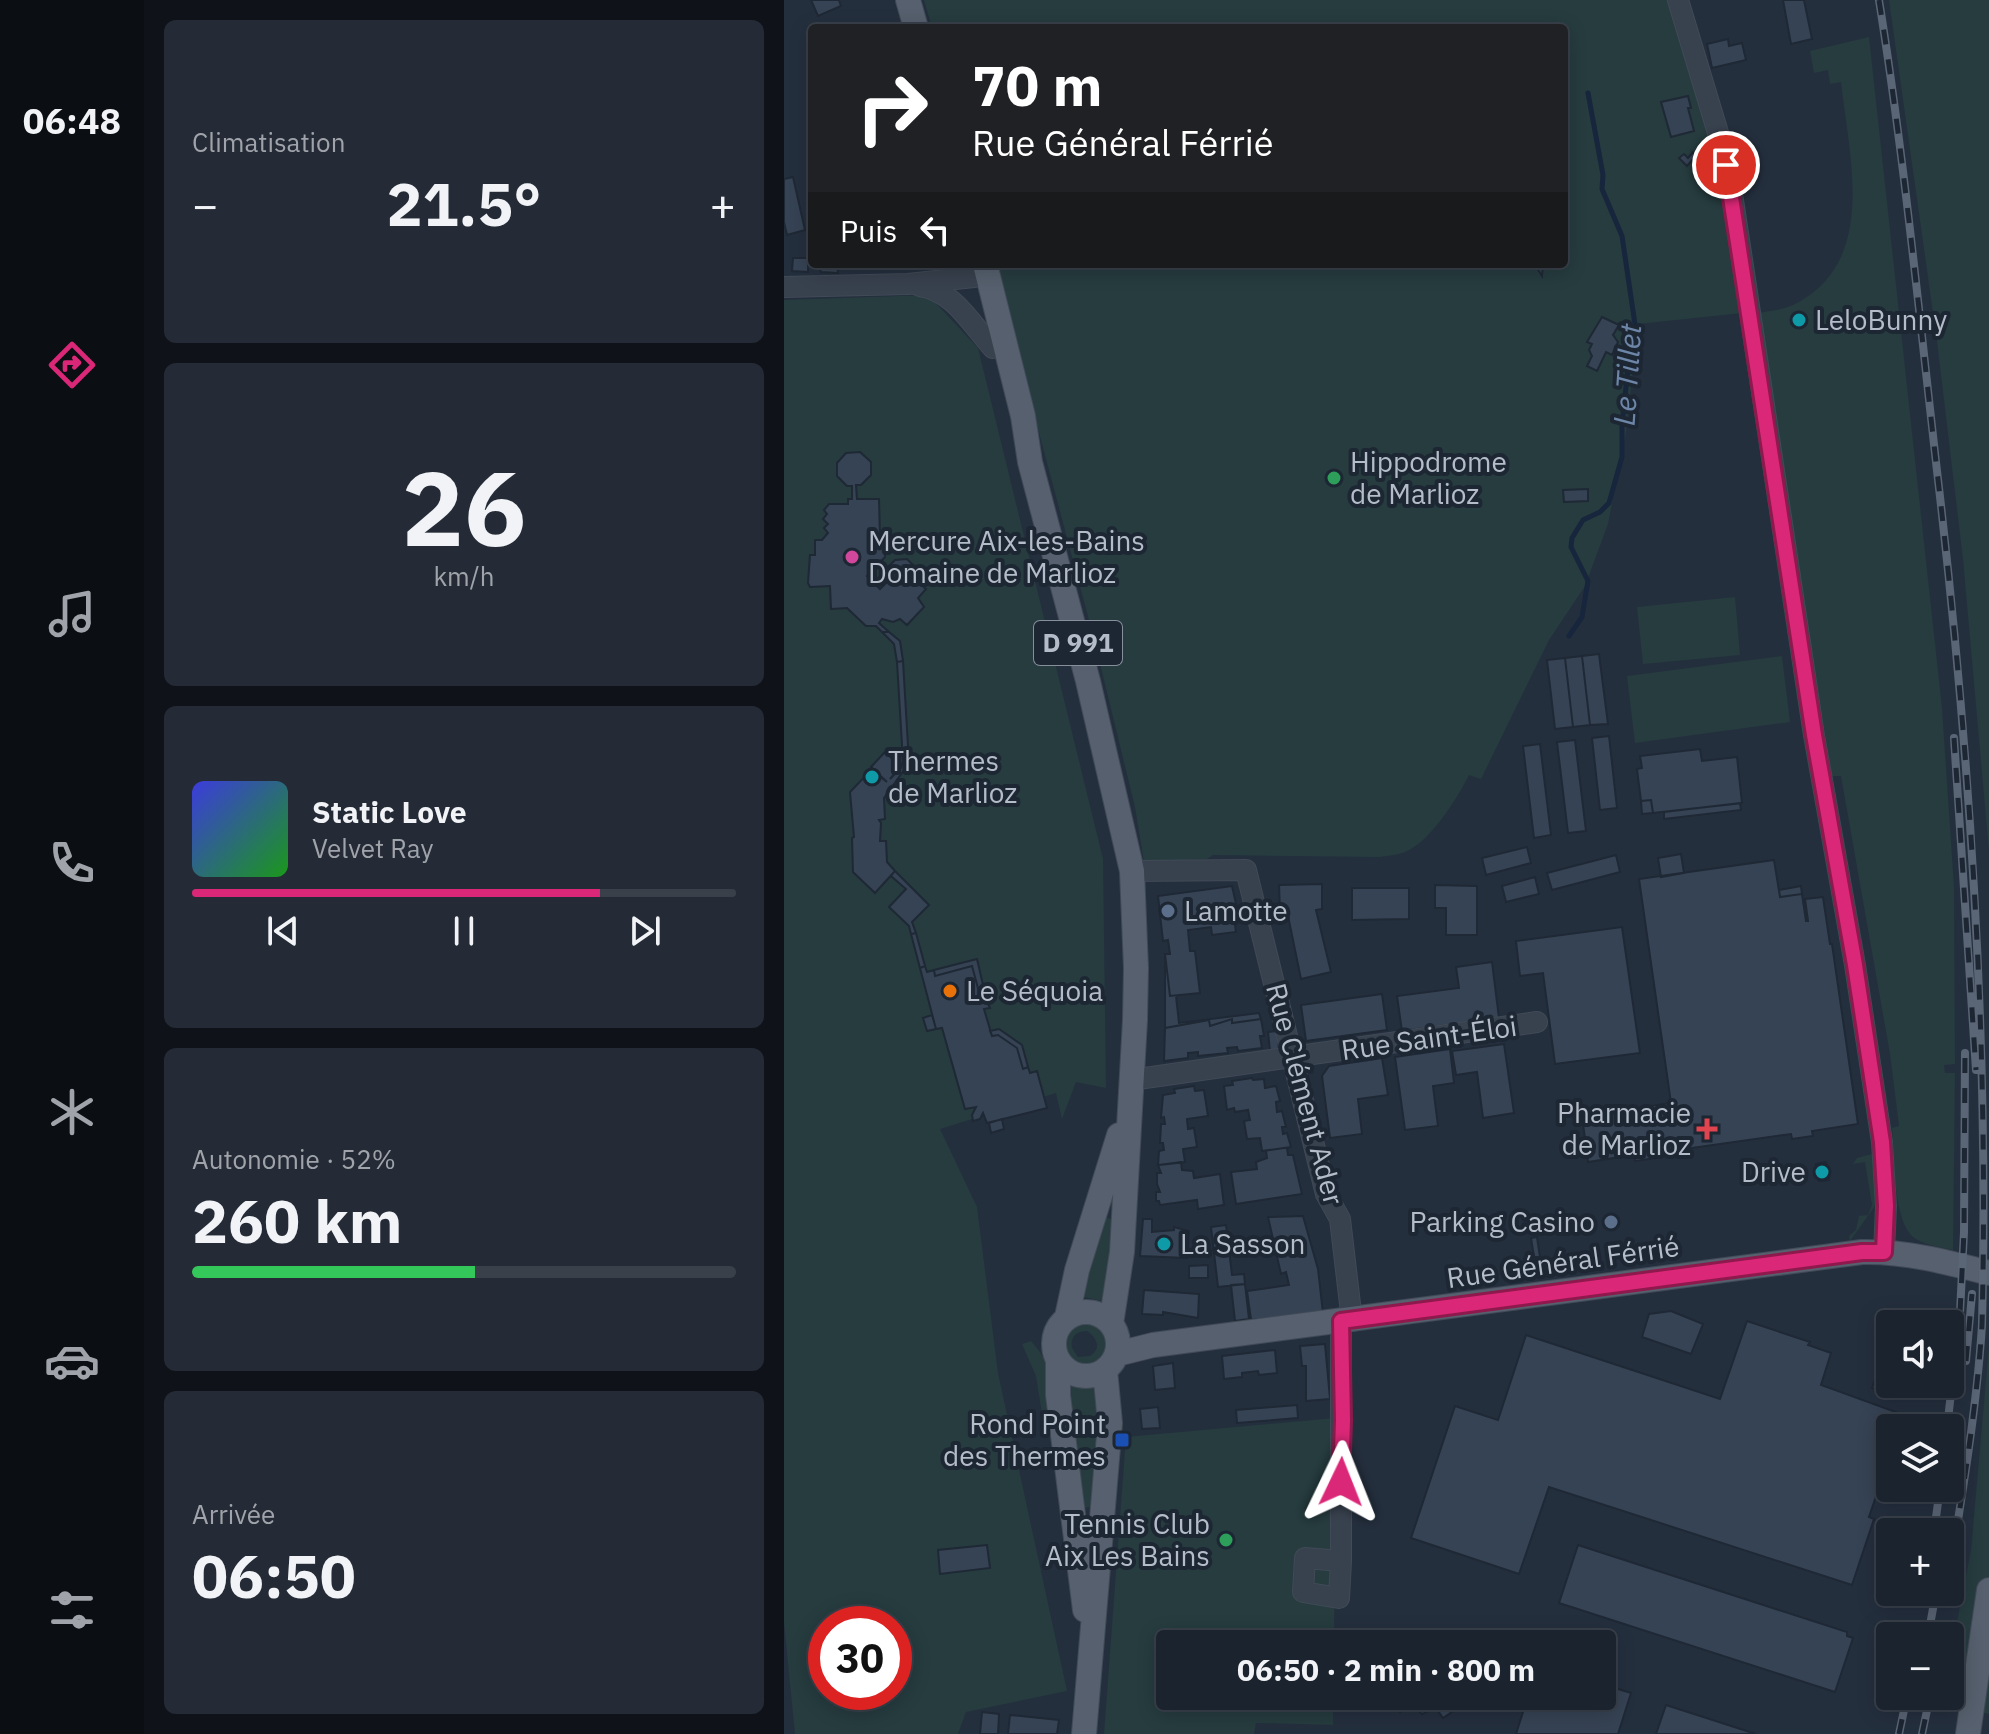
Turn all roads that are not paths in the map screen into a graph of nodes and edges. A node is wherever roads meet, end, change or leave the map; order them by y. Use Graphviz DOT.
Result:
graph roads {
  1 [pos="908,0"];
  2 [pos="1678,0"];
  3 [pos="915,24"];
  4 [pos="977,268"];
  5 [pos="908,284"];
  6 [pos="784,287"];
  7 [pos="993,348"];
  8 [pos="1030,462"];
  9 [pos="1121,825"];
  10 [pos="1132,871"];
  11 [pos="1133,904"];
  12 [pos="1537,1022"];
  13 [pos="1291,1058"];
  14 [pos="1130,1089"];
  15 [pos="1884,1252"];
  16 [pos="1984,1272"];
  17 [pos="1067,1317"];
  18 [pos="1347,1321"];
  19 [pos="1112,1345"];
  20 [pos="1058,1362"];
  21 [pos="1341,1561"];
  22 [pos="1989,1590"];
  23 [pos="1091,1652"];
  24 [pos="1984,1674"];
  25 [pos="1084,1734"];
  26 [pos="1968,1734"];
  1 -- 3 [label="main road"];
  2 -- 15 [label="street"];
  4 -- 5 [label="street"];
  4 -- 7 [label="main road, D 991"];
  4 -- 8 [label="main road"];
  5 -- 6 [label="street"];
  5 -- 7 [label="street"];
  7 -- 8 [label="main road, D 991"];
  8 -- 9 [label="main road, D 991"];
  9 -- 10 [label="main road"];
  9 -- 11 [label="main road"];
  10 -- 11 [label="main road"];
  10 -- 13 [label="street, Rue Clément Ader"];
  11 -- 14 [label="main road"];
  12 -- 13 [label="street, Rue Saint-Éloi"];
  13 -- 14 [label="street, Rue Saint-Éloi"];
  13 -- 18 [label="street, Rue Clément Ader"];
  14 -- 17 [label="main road"];
  14 -- 19 [label="main road"];
  15 -- 16 [label="main road, Rue Général Férrié"];
  15 -- 18 [label="main road, Rue Général Férrié"];
  17 -- 19 [label="main road"];
  17 -- 20 [label="main road"];
  18 -- 19 [label="main road, Rue Général Férrié"];
  18 -- 21 [label="street, Rue Clément Ader"];
  19 -- 20 [label="main road"];
  19 -- 23 [label="main road"];
  20 -- 23 [label="main road"];
  22 -- 24 [label="main road"];
  23 -- 25 [label="main road"];
  24 -- 26 [label="main road"];
}
